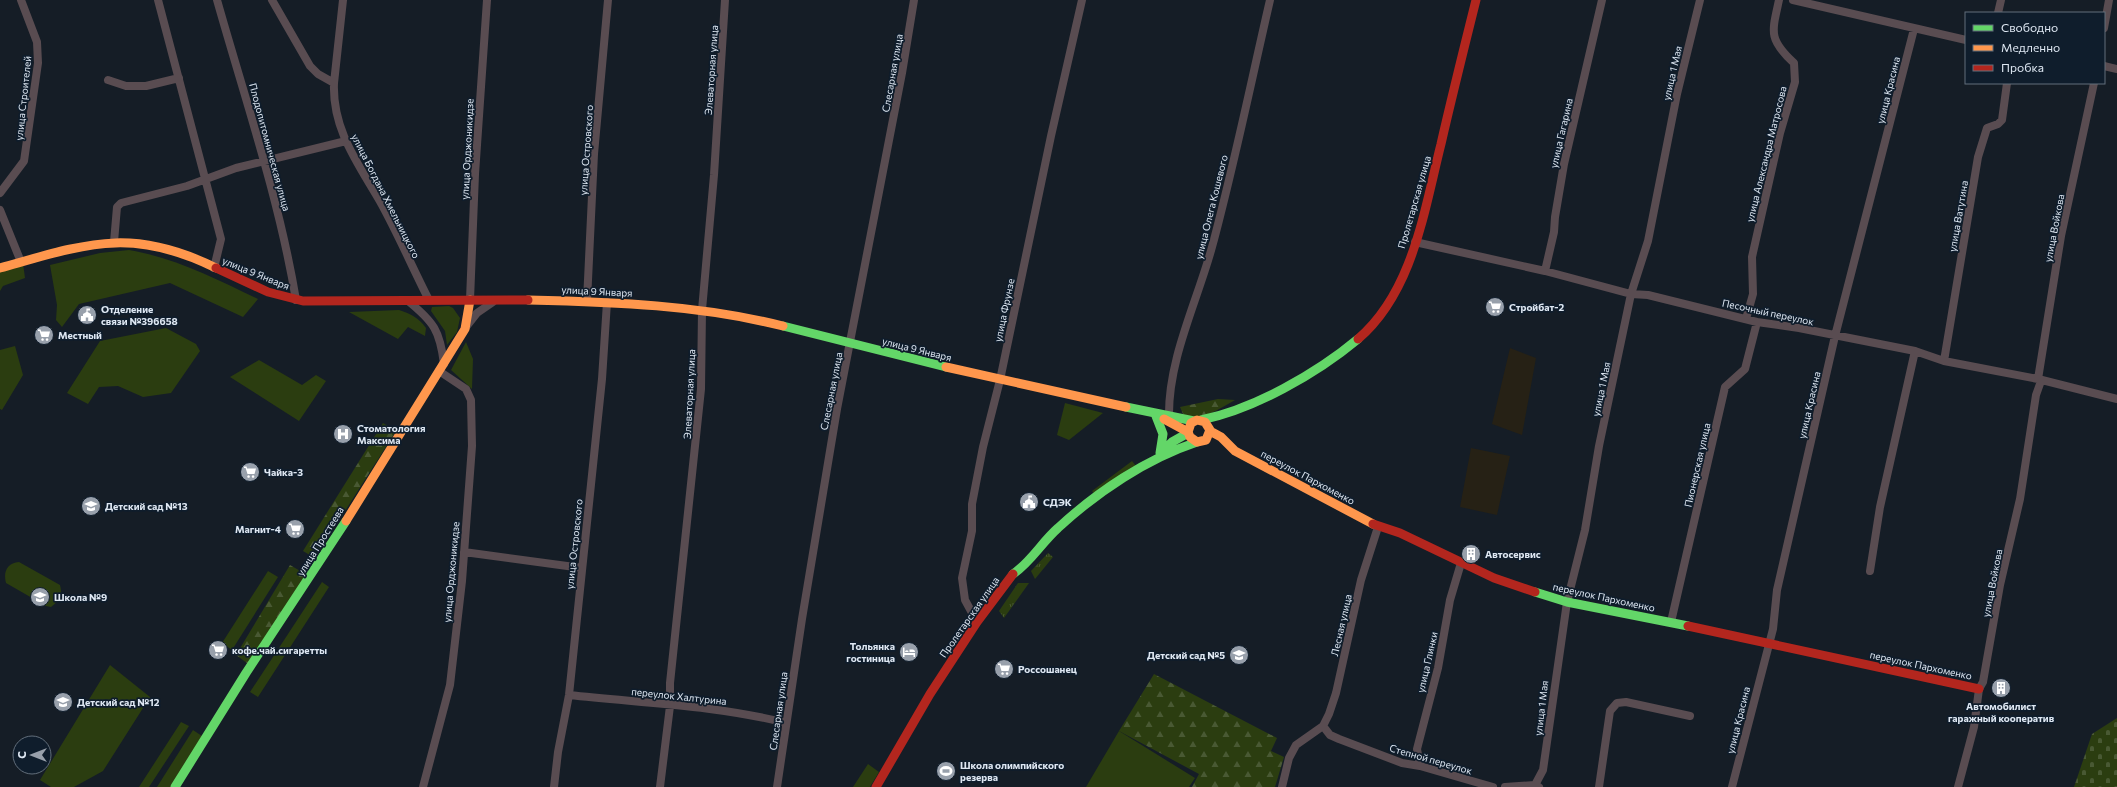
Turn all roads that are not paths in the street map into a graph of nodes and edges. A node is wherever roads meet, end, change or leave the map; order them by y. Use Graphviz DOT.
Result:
graph roads {
  1 [pos="21,0"];
  2 [pos="158,0"];
  3 [pos="217,0"];
  4 [pos="272,0"];
  5 [pos="343,0"];
  6 [pos="487,0"];
  7 [pos="608,0"];
  8 [pos="725,0"];
  9 [pos="914,0"];
  10 [pos="1082,0"];
  11 [pos="1270,0"];
  12 [pos="1476,0"];
  13 [pos="1602,0"];
  14 [pos="1700,0"];
  15 [pos="1779,0"];
  16 [pos="1793,0"];
  17 [pos="2001,0"];
  18 [pos="2109,0"];
  19 [pos="1814,2"];
  20 [pos="1998,12"];
  21 [pos="2105,22"];
  22 [pos="1914,29"];
  23 [pos="1965,40"];
  24 [pos="2105,66"];
  25 [pos="2117,69"];
  26 [pos="179,78"];
  27 [pos="108,80"];
  28 [pos="334,83"];
  29 [pos="2007,84"];
  30 [pos="2094,84"];
  31 [pos="346,141"];
  32 [pos="264,162"];
  33 [pos="206,179"];
  34 [pos="0,193"];
  35 [pos="0,210"];
  36 [pos="114,242"];
  37 [pos="1415,242"];
  38 [pos="21,262"];
  39 [pos="0,268"];
  40 [pos="214,268"];
  41 [pos="1545,271"];
  42 [pos="1631,294"];
  43 [pos="296,300"];
  44 [pos="429,300"];
  45 [pos="470,300"];
  46 [pos="408,301"];
  47 [pos="495,301"];
  48 [pos="587,301"];
  49 [pos="607,302"];
  50 [pos="702,310"];
  51 [pos="1746,319"];
  52 [pos="1757,322"];
  53 [pos="464,329"];
  54 [pos="1835,336"];
  55 [pos="850,344"];
  56 [pos="1915,351"];
  57 [pos="1944,361"];
  58 [pos="441,367"];
  59 [pos="1000,380"];
  60 [pos="2039,380"];
  61 [pos="2117,399"];
  62 [pos="1237,411"];
  63 [pos="1146,412"];
  64 [pos="1156,416"];
  65 [pos="1169,416"];
  66 [pos="1197,420"];
  67 [pos="1210,431"];
  68 [pos="1188,432"];
  69 [pos="1200,442"];
  70 [pos="1235,451"];
  71 [pos="1160,453"];
  72 [pos="1150,461"];
  73 [pos="1378,527"];
  74 [pos="464,552"];
  75 [pos="1461,563"];
  76 [pos="582,568"];
  77 [pos="1870,571"];
  78 [pos="1567,602"];
  79 [pos="977,622"];
  80 [pos="1671,622"];
  81 [pos="1769,643"];
  82 [pos="1979,689"];
  83 [pos="569,695"];
  84 [pos="670,706"];
  85 [pos="1690,716"];
  86 [pos="786,723"];
  87 [pos="1322,726"];
  88 [pos="1420,766"];
  89 [pos="1538,786"];
  90 [pos="175,787"];
  91 [pos="424,787"];
  92 [pos="554,787"];
  93 [pos="660,787"];
  94 [pos="777,787"];
  95 [pos="876,787"];
  96 [pos="1282,787"];
  97 [pos="1493,787"];
  98 [pos="1505,787"];
  99 [pos="1599,787"];
  100 [pos="1732,787"];
  101 [pos="1958,787"];
  1 -- 34 [label="street, улица Строителей"];
  2 -- 26 [label="street"];
  3 -- 32 [label="street, Плодопитомническая улица"];
  4 -- 28 [label="street"];
  5 -- 28 [label="street, улица Богдана Хмельницкого"];
  6 -- 45 [label="street, улица Орджоникидзе"];
  7 -- 48 [label="street, улица Островского"];
  8 -- 50 [label="street, Элеваторная улица"];
  9 -- 55 [label="street, Слесарная улица"];
  10 -- 59 [label="street, улица Фрунзе"];
  11 -- 65 [label="street, улица Олега Кошевого"];
  12 -- 37 [label="main road, Пролетарская улица"];
  13 -- 41 [label="street, улица Гагарина"];
  14 -- 42 [label="street, улица 1 Мая"];
  15 -- 51 [label="street, улица Александра Матросова"];
  16 -- 19 [label="street"];
  17 -- 20 [label="street"];
  18 -- 21 [label="street"];
  19 -- 22 [label="street"];
  22 -- 23 [label="street"];
  22 -- 54 [label="street, улица Красина"];
  24 -- 25 [label="street"];
  26 -- 27 [label="street"];
  26 -- 33 [label="street"];
  28 -- 31 [label="street, улица Богдана Хмельницкого"];
  29 -- 57 [label="street, улица Ватутина"];
  30 -- 60 [label="street, улица Войкова"];
  31 -- 32 [label="street"];
  31 -- 44 [label="street, улица Богдана Хмельницкого"];
  32 -- 33 [label="street"];
  32 -- 43 [label="street, Плодопитомническая улица"];
  33 -- 36 [label="street"];
  33 -- 40 [label="street"];
  35 -- 38 [label="street"];
  36 -- 38 [label="main road, улица 9 Января"];
  36 -- 40 [label="main road, улица 9 Января"];
  37 -- 41 [label="street, Песочный переулок"];
  37 -- 62 [label="main road, Пролетарская улица"];
  38 -- 39 [label="main road, улица 9 Января"];
  40 -- 43 [label="main road, улица 9 Января"];
  41 -- 42 [label="street, Песочный переулок"];
  42 -- 51 [label="street, Песочный переулок"];
  42 -- 78 [label="street, улица 1 Мая"];
  43 -- 46 [label="main road, улица 9 Января"];
  44 -- 45 [label="main road, улица 9 Января"];
  44 -- 46 [label="main road, улица 9 Января"];
  45 -- 47 [label="main road, улица 9 Января"];
  45 -- 53 [label="main road, улица Простеева"];
  46 -- 58 [label="street"];
  47 -- 48 [label="main road, улица 9 Января"];
  47 -- 53 [label="street"];
  48 -- 49 [label="main road, улица 9 Января"];
  49 -- 50 [label="main road, улица 9 Января"];
  49 -- 76 [label="street, улица Островского"];
  50 -- 55 [label="main road, улица 9 Января"];
  50 -- 84 [label="street, Элеваторная улица"];
  51 -- 52 [label="street, Песочный переулок"];
  52 -- 54 [label="street, Песочный переулок"];
  52 -- 80 [label="street, Пионерская улица"];
  53 -- 58 [label="main road, улица Простеева"];
  54 -- 56 [label="street, Песочный переулок"];
  54 -- 81 [label="street, улица Красина"];
  55 -- 59 [label="main road, улица 9 Января"];
  55 -- 86 [label="street, Слесарная улица"];
  56 -- 57 [label="street, Песочный переулок"];
  56 -- 77 [label="street"];
  57 -- 60 [label="street, Песочный переулок"];
  58 -- 74 [label="street, улица Орджоникидзе"];
  58 -- 90 [label="main road, улица Простеева"];
  59 -- 63 [label="main road, улица 9 Января"];
  59 -- 79 [label="street, улица Фрунзе"];
  60 -- 61 [label="street, Песочный переулок"];
  60 -- 82 [label="street, улица Войкова"];
  62 -- 66 [label="main road, Пролетарская улица"];
  62 -- 67 [label="main road"];
  63 -- 64 [label="main road"];
  63 -- 65 [label="main road, улица 9 Января"];
  64 -- 68 [label="main road"];
  64 -- 71 [label="main road"];
  65 -- 66 [label="main road, улица 9 Января"];
  66 -- 67 [label="main road"];
  66 -- 68 [label="main road"];
  67 -- 69 [label="main road"];
  67 -- 70 [label="main road, переулок Пархоменко"];
  68 -- 69 [label="main road"];
  68 -- 71 [label="main road"];
  69 -- 70 [label="main road"];
  69 -- 72 [label="main road, Пролетарская улица"];
  70 -- 73 [label="main road, переулок Пархоменко"];
  71 -- 72 [label="main road"];
  72 -- 79 [label="main road, Пролетарская улица"];
  73 -- 75 [label="main road, переулок Пархоменко"];
  73 -- 87 [label="street, Лесная улица"];
  74 -- 76 [label="street"];
  74 -- 91 [label="street, улица Орджоникидзе"];
  75 -- 78 [label="main road, переулок Пархоменко"];
  75 -- 88 [label="street, улица Глинки"];
  76 -- 83 [label="street, улица Островского"];
  78 -- 80 [label="main road, переулок Пархоменко"];
  78 -- 89 [label="street, улица 1 Мая"];
  79 -- 95 [label="main road, Пролетарская улица"];
  80 -- 81 [label="main road, переулок Пархоменко"];
  81 -- 82 [label="main road, переулок Пархоменко"];
  81 -- 100 [label="street, улица Красина"];
  82 -- 101 [label="street, улица Войкова"];
  83 -- 84 [label="street, переулок Халтурина"];
  83 -- 92 [label="street, улица Островского"];
  84 -- 86 [label="street, переулок Халтурина"];
  84 -- 93 [label="street, Элеваторная улица"];
  85 -- 99 [label="street"];
  86 -- 94 [label="street, Слесарная улица"];
  87 -- 88 [label="street, Степной переулок"];
  87 -- 96 [label="street"];
  88 -- 97 [label="street, Степной переулок"];
  89 -- 98 [label="street"];
}
